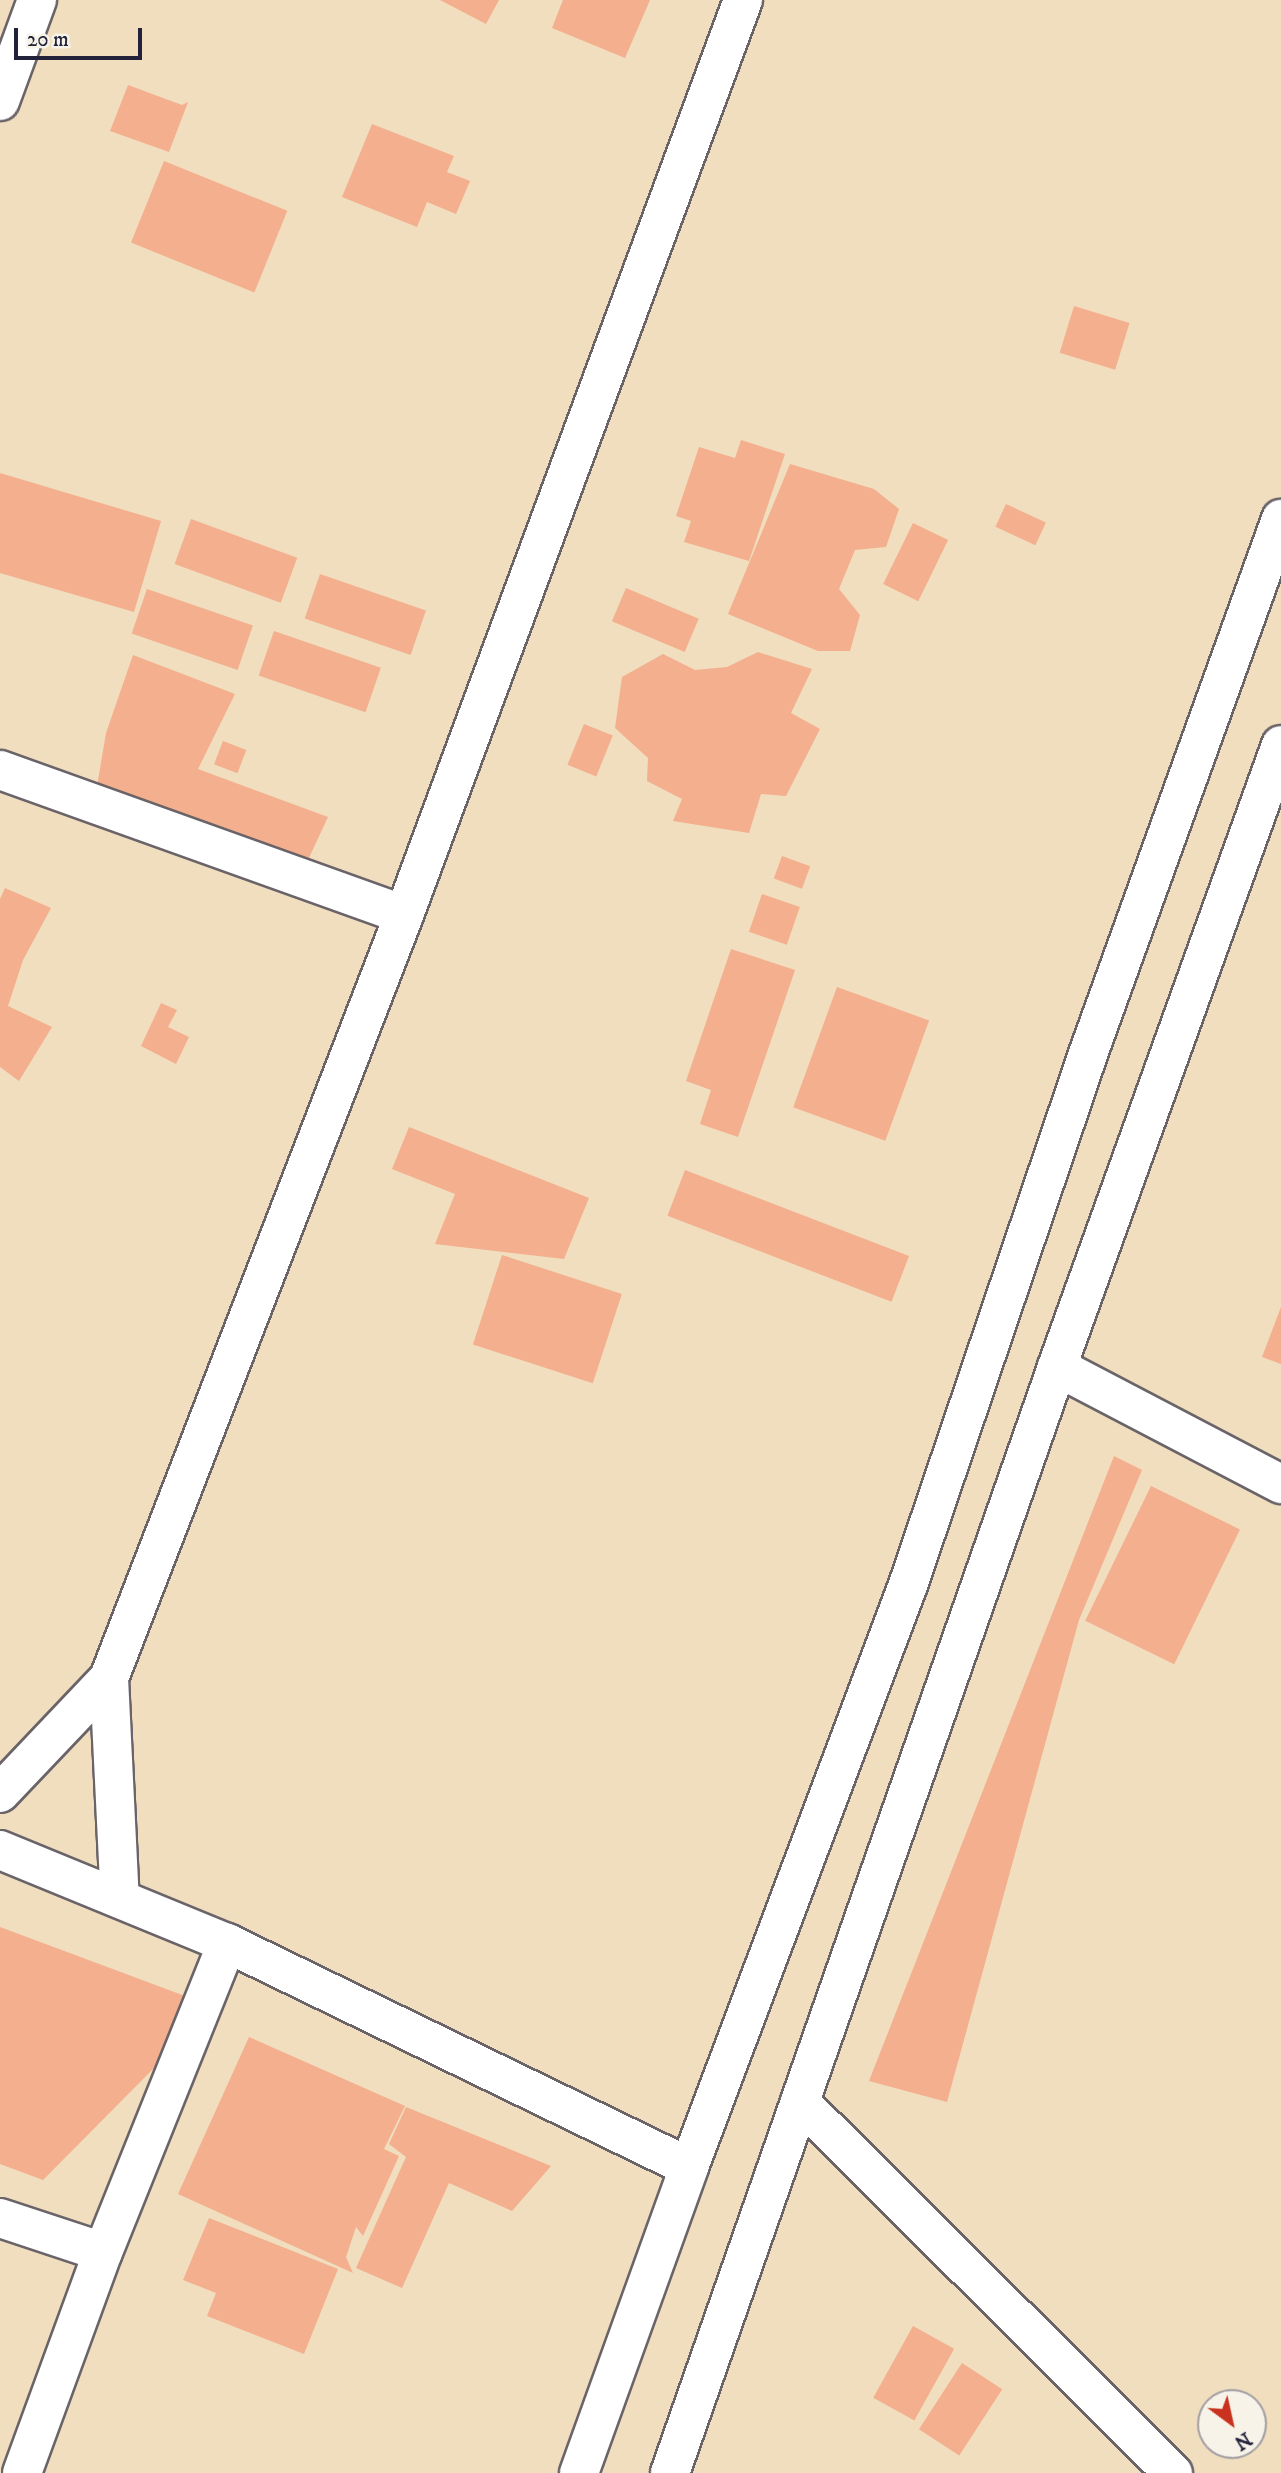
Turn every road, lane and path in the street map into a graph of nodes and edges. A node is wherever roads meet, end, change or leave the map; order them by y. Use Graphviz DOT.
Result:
graph roads {
  1 [pos="37,0"];
  2 [pos="743,0"];
  3 [pos="0,101"];
  4 [pos="1281,520"];
  5 [pos="1281,745"];
  6 [pos="0,770"];
  7 [pos="404,915"];
  8 [pos="1057,1367"];
  9 [pos="1281,1484"];
  10 [pos="109,1678"];
  11 [pos="0,1793"];
  12 [pos="0,1850"];
  13 [pos="120,1899"];
  14 [pos="227,1943"];
  15 [pos="800,2102"];
  16 [pos="689,2167"];
  17 [pos="0,2218"];
  18 [pos="103,2252"];
  19 [pos="22,2473"];
  20 [pos="579,2473"];
  21 [pos="670,2473"];
  22 [pos="1173,2473"];
  1 -- 3 [label="street"];
  2 -- 7 [label="street"];
  4 -- 16 [label="street"];
  5 -- 8 [label="street"];
  6 -- 7 [label="street"];
  7 -- 10 [label="street"];
  8 -- 9 [label="street"];
  8 -- 15 [label="street"];
  10 -- 11 [label="street"];
  10 -- 13 [label="street"];
  12 -- 13 [label="street"];
  13 -- 14 [label="street"];
  14 -- 16 [label="street"];
  14 -- 18 [label="street"];
  15 -- 21 [label="street"];
  15 -- 22 [label="street"];
  16 -- 20 [label="street"];
  17 -- 18 [label="street"];
  18 -- 19 [label="street"];
}
